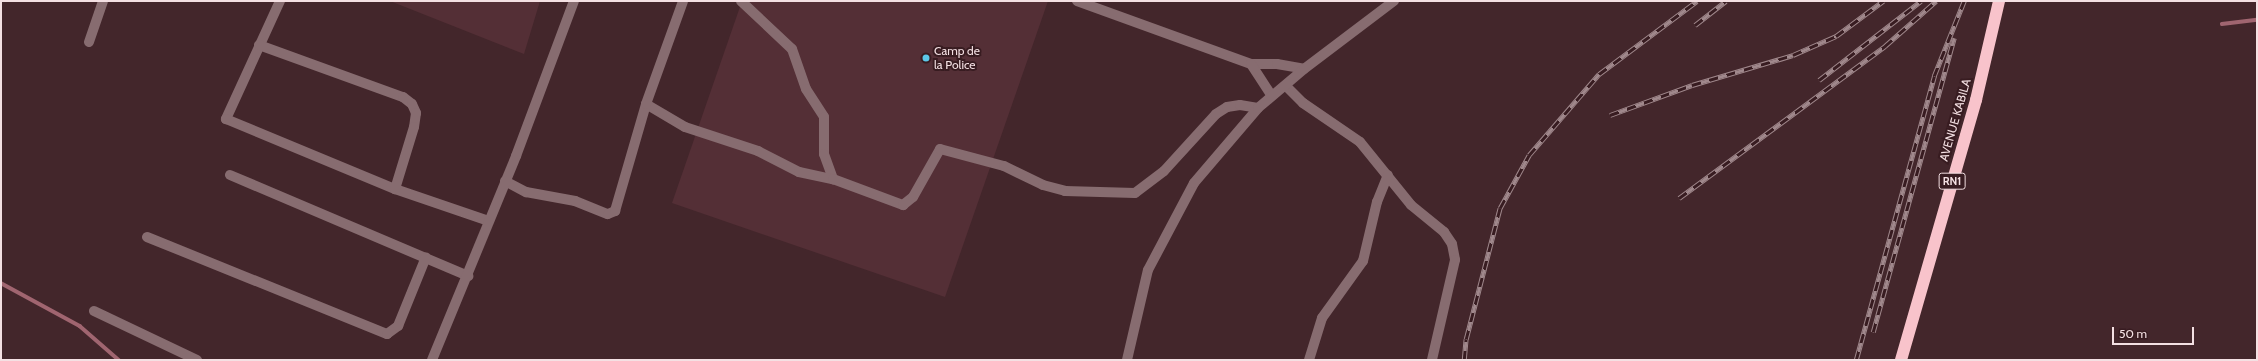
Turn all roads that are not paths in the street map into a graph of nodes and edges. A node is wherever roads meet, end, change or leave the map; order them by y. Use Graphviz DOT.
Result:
graph roads {
  1 [pos="103,1"];
  2 [pos="280,1"];
  3 [pos="574,1"];
  4 [pos="683,1"];
  5 [pos="741,1"];
  6 [pos="1077,1"];
  7 [pos="1394,1"];
  8 [pos="1998,1"];
  9 [pos="89,42"];
  10 [pos="259,46"];
  11 [pos="1251,64"];
  12 [pos="1304,68"];
  13 [pos="1286,86"];
  14 [pos="1272,96"];
  15 [pos="646,104"];
  16 [pos="1258,108"];
  17 [pos="230,175"];
  18 [pos="1388,175"];
  19 [pos="833,179"];
  20 [pos="505,181"];
  21 [pos="395,189"];
  22 [pos="489,221"];
  23 [pos="148,237"];
  24 [pos="426,257"];
  25 [pos="468,276"];
  26 [pos="94,311"];
  27 [pos="197,360"];
  28 [pos="432,360"];
  29 [pos="1127,360"];
  30 [pos="1309,360"];
  31 [pos="1432,360"];
  32 [pos="1901,360"];
  1 -- 9 [label="street"];
  2 -- 10 [label="street"];
  3 -- 20 [label="street"];
  4 -- 15 [label="street"];
  5 -- 19 [label="street"];
  6 -- 11 [label="street"];
  7 -- 12 [label="street"];
  8 -- 32 [label="highway, AVENUE KABILA / RN1"];
  10 -- 21 [label="street"];
  10 -- 21 [label="street"];
  11 -- 12 [label="street"];
  11 -- 14 [label="street"];
  12 -- 13 [label="street"];
  13 -- 14 [label="street"];
  13 -- 18 [label="street"];
  14 -- 16 [label="street"];
  15 -- 19 [label="street"];
  15 -- 20 [label="street"];
  16 -- 19 [label="street"];
  16 -- 29 [label="street"];
  17 -- 24 [label="street"];
  18 -- 30 [label="street"];
  18 -- 31 [label="street"];
  20 -- 22 [label="street"];
  21 -- 22 [label="street"];
  22 -- 25 [label="street"];
  23 -- 24 [label="street"];
  24 -- 25 [label="street"];
  25 -- 28 [label="street"];
  26 -- 27 [label="street"];
}
